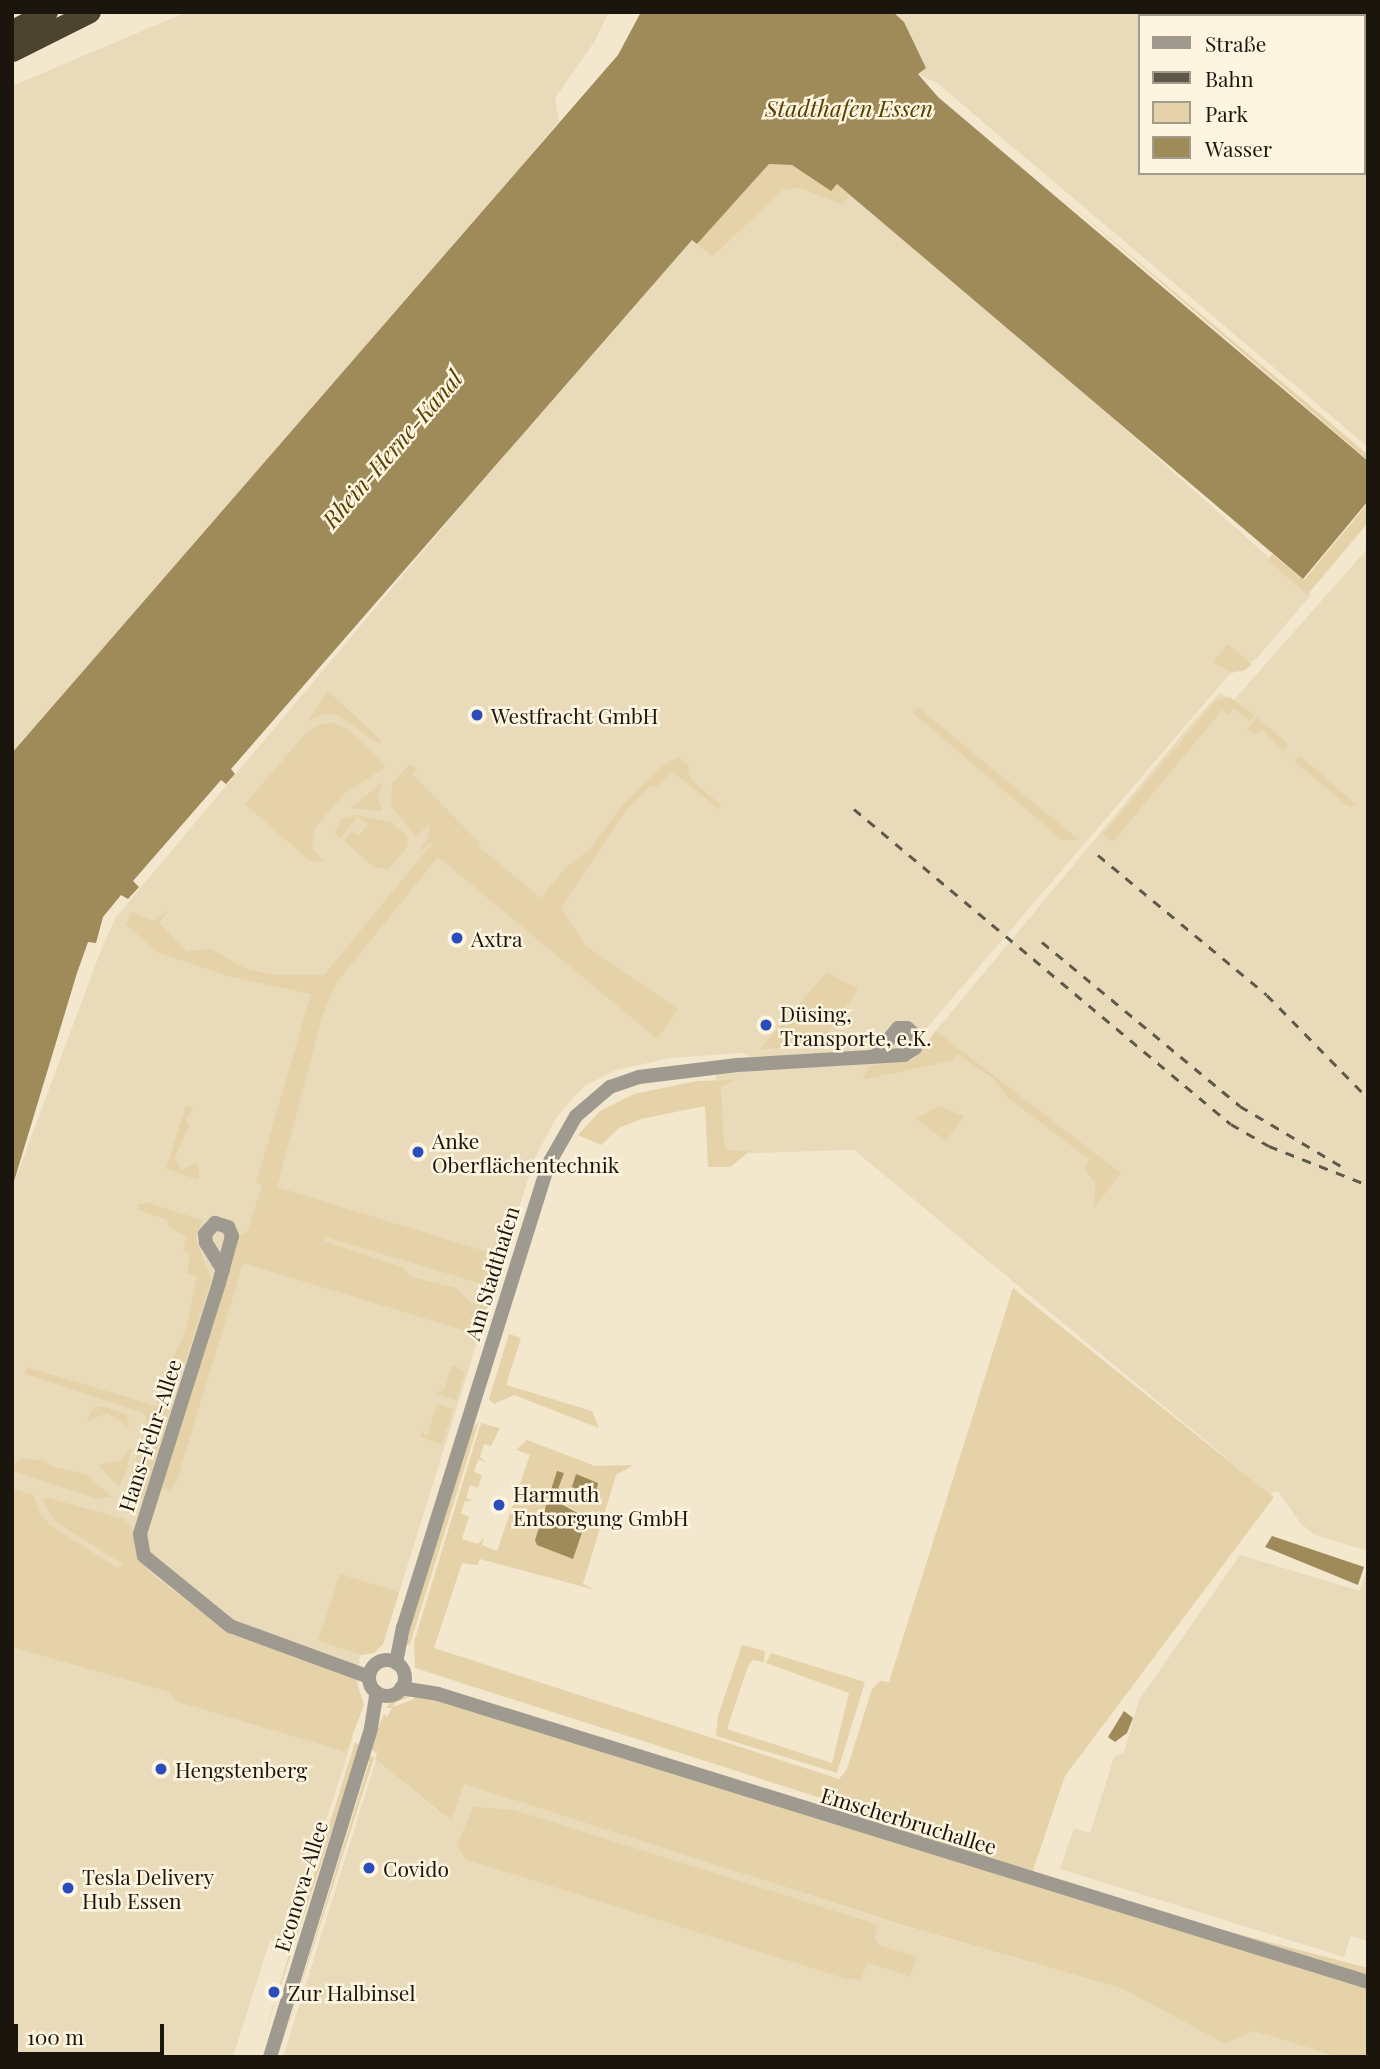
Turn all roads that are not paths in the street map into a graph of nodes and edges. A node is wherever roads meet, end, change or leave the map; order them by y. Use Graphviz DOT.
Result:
graph roads {
  1 [pos="47,12"];
  2 [pos="90,12"];
  3 [pos="12,30"];
  4 [pos="12,51"];
  5 [pos="876,1055"];
  6 [pos="223,1270"];
  7 [pos="391,1661"];
  8 [pos="371,1673"];
  9 [pos="403,1682"];
  10 [pos="382,1694"];
  11 [pos="1368,1982"];
  12 [pos="270,2057"];
  1 -- 3 [label="highway"];
  2 -- 4 [label="highway"];
  5 -- 7 [label="street, Am Stadthafen"];
  6 -- 8 [label="street, Hans-Fehr-Allee"];
  7 -- 8 [label="street"];
  7 -- 9 [label="street"];
  8 -- 10 [label="street"];
  9 -- 10 [label="street"];
  9 -- 11 [label="street, Emscherbruchallee"];
  10 -- 12 [label="street, Econova-Allee"];
}
